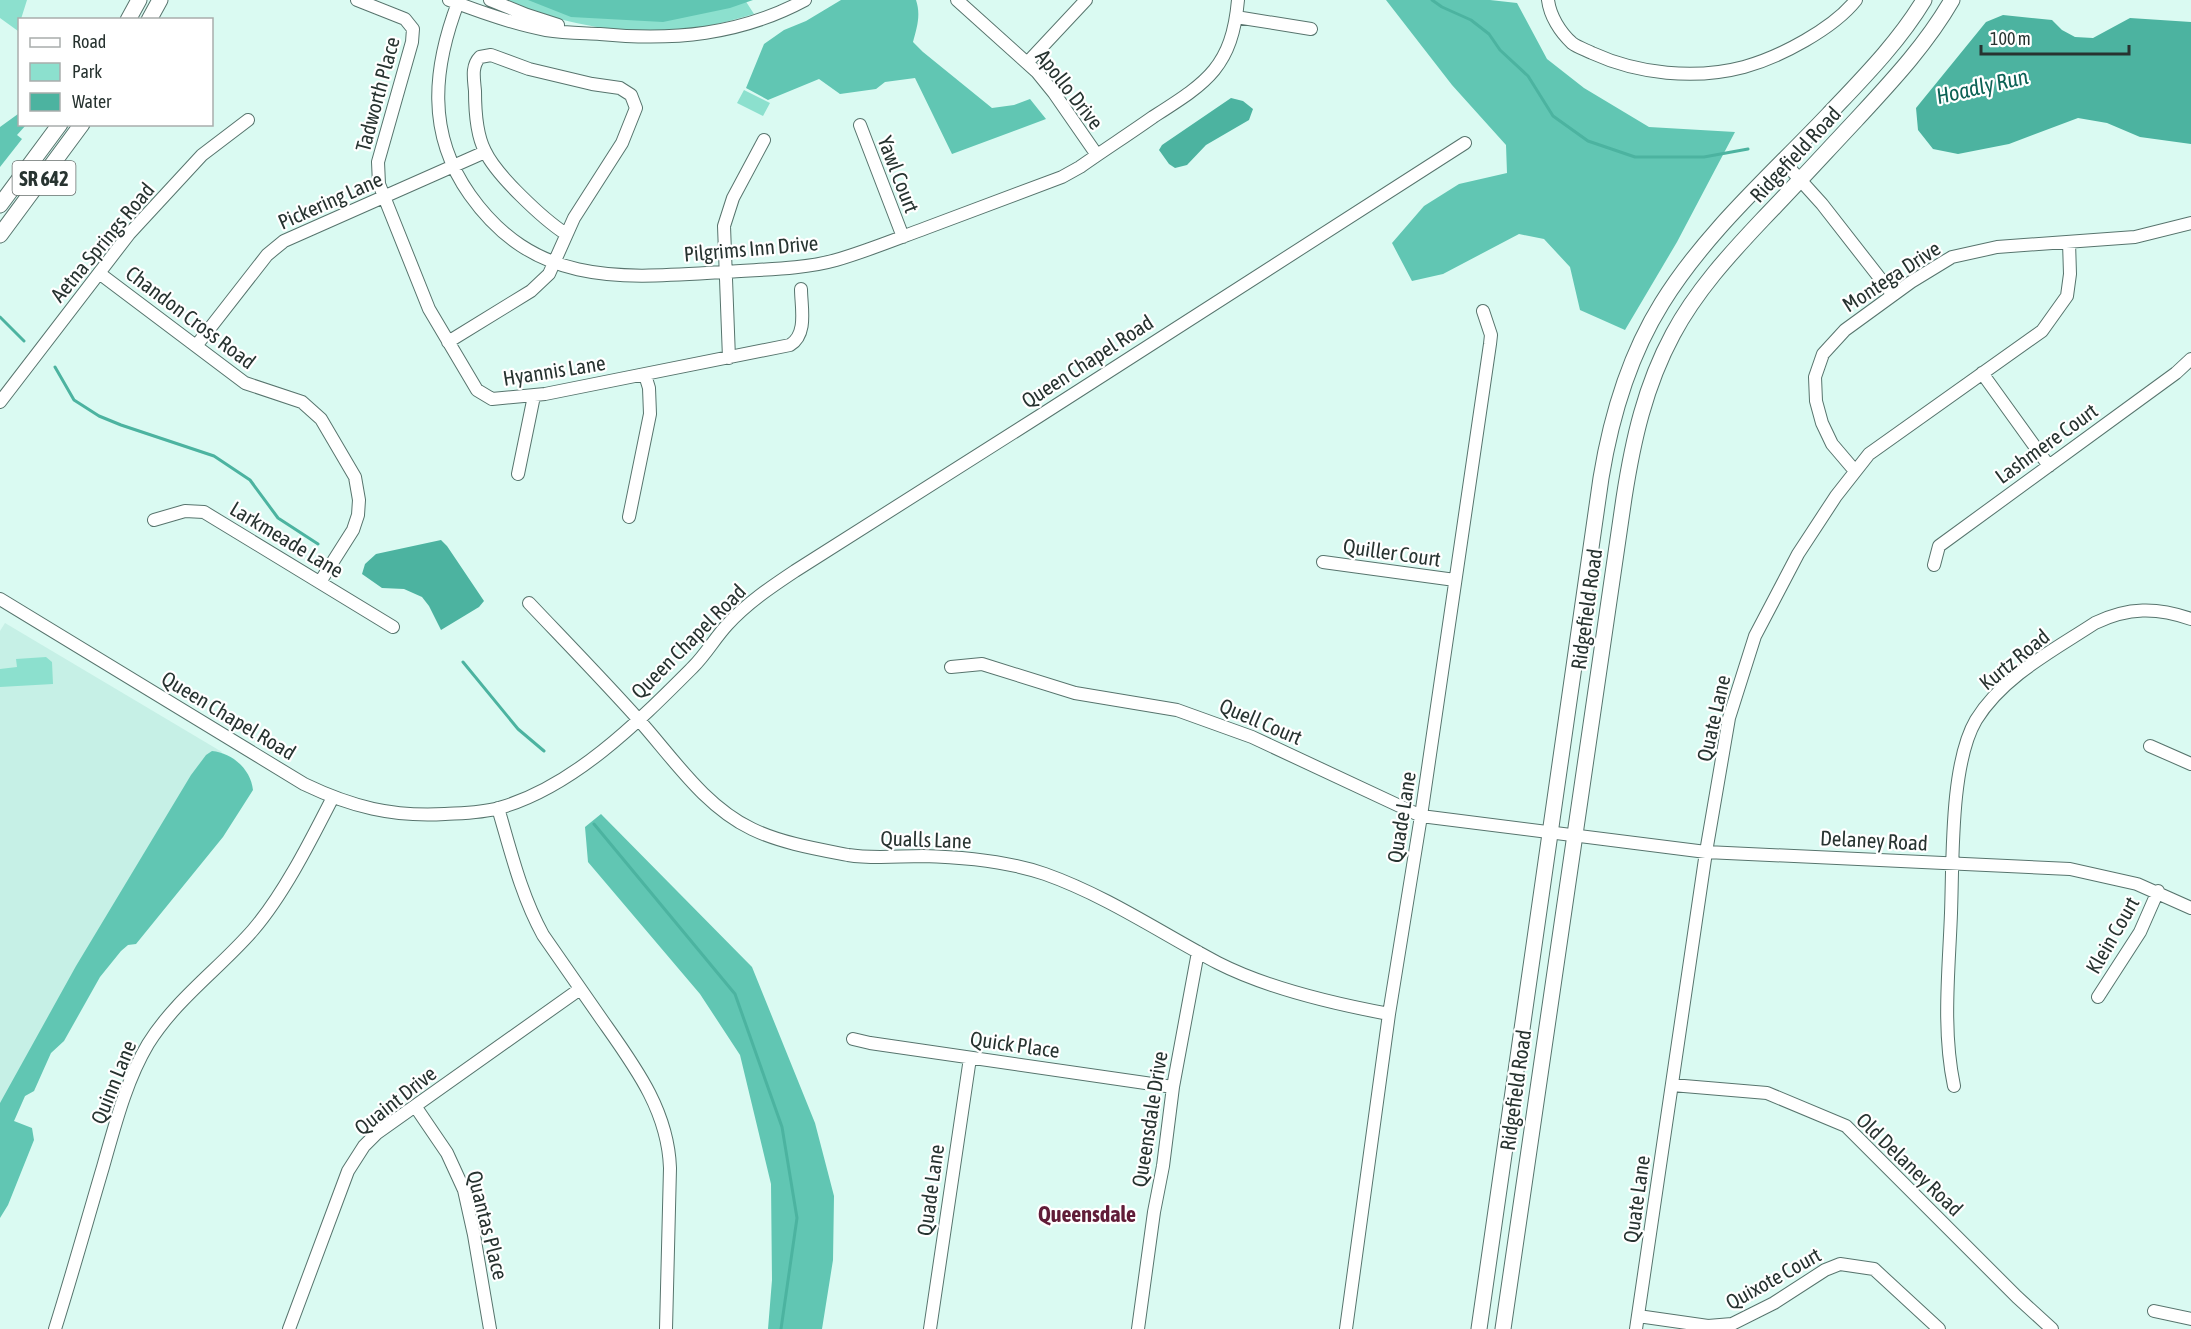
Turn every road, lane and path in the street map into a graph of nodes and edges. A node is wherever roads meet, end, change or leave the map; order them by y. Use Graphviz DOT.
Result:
graph roads {
  1 [pos="139,0"];
  2 [pos="160,0"];
  3 [pos="357,0"];
  4 [pos="490,0"];
  5 [pos="805,0"];
  6 [pos="957,0"];
  7 [pos="1086,0"];
  8 [pos="1238,0"];
  9 [pos="1548,0"];
  10 [pos="1856,0"];
  11 [pos="1924,0"];
  12 [pos="1952,0"];
  13 [pos="455,1"];
  14 [pos="1236,17"];
  15 [pos="129,18"];
  16 [pos="150,18"];
  17 [pos="1311,29"];
  18 [pos="591,33"];
  19 [pos="1028,63"];
  20 [pos="248,120"];
  21 [pos="860,124"];
  22 [pos="59,126"];
  23 [pos="81,126"];
  24 [pos="764,140"];
  25 [pos="1465,143"];
  26 [pos="485,152"];
  27 [pos="1097,155"];
  28 [pos="1784,162"];
  29 [pos="453,166"];
  30 [pos="1800,179"];
  31 [pos="384,197"];
  32 [pos="0,205"];
  33 [pos="2189,228"];
  34 [pos="566,234"];
  35 [pos="0,235"];
  36 [pos="903,237"];
  37 [pos="2069,242"];
  38 [pos="555,263"];
  39 [pos="725,272"];
  40 [pos="99,273"];
  41 [pos="801,289"];
  42 [pos="1893,294"];
  43 [pos="1483,311"];
  44 [pos="448,342"];
  45 [pos="196,346"];
  46 [pos="729,358"];
  47 [pos="2191,359"];
  48 [pos="1982,373"];
  49 [pos="645,375"];
  50 [pos="534,396"];
  51 [pos="0,402"];
  52 [pos="2049,466"];
  53 [pos="1855,471"];
  54 [pos="518,474"];
  55 [pos="629,516"];
  56 [pos="154,520"];
  57 [pos="1323,562"];
  58 [pos="1934,565"];
  59 [pos="1455,580"];
  60 [pos="320,582"];
  61 [pos="0,599"];
  62 [pos="529,603"];
  63 [pos="2191,619"];
  64 [pos="393,627"];
  65 [pos="951,667"];
  66 [pos="638,719"];
  67 [pos="2150,746"];
  68 [pos="2191,764"];
  69 [pos="333,797"];
  70 [pos="498,808"];
  71 [pos="1421,816"];
  72 [pos="1550,832"];
  73 [pos="1574,836"];
  74 [pos="1706,852"];
  75 [pos="1952,863"];
  76 [pos="2158,891"];
  77 [pos="2191,908"];
  78 [pos="1198,952"];
  79 [pos="580,989"];
  80 [pos="2098,997"];
  81 [pos="1389,1014"];
  82 [pos="853,1039"];
  83 [pos="970,1058"];
  84 [pos="1672,1085"];
  85 [pos="1954,1086"];
  86 [pos="1173,1087"];
  87 [pos="415,1106"];
  88 [pos="2154,1311"];
  89 [pos="1638,1316"];
  90 [pos="2191,1319"];
  91 [pos="55,1329"];
  92 [pos="289,1329"];
  93 [pos="490,1329"];
  94 [pos="666,1329"];
  95 [pos="930,1329"];
  96 [pos="1138,1329"];
  97 [pos="1346,1329"];
  98 [pos="1479,1329"];
  99 [pos="1503,1329"];
  100 [pos="1636,1329"];
  101 [pos="1939,1329"];
  102 [pos="2052,1329"];
  1 -- 15 [label="main road"];
  2 -- 16 [label="main road"];
  3 -- 31 [label="street, Tadworth Place"];
  4 -- 18 [label="street"];
  5 -- 18 [label="street"];
  6 -- 19 [label="street, Apollo Drive"];
  7 -- 19 [label="street"];
  8 -- 14 [label="street, Pilgrims Inn Drive"];
  9 -- 10 [label="street"];
  11 -- 28 [label="main road, Ridgefield Road"];
  12 -- 30 [label="main road, Ridgefield Road"];
  13 -- 18 [label="street"];
  13 -- 29 [label="street, Pilgrims Inn Drive"];
  14 -- 17 [label="street"];
  14 -- 27 [label="street, Pilgrims Inn Drive"];
  19 -- 27 [label="street, Apollo Drive"];
  20 -- 40 [label="street, Aetna Springs Road"];
  21 -- 36 [label="street, Yawl Court"];
  22 -- 32 [label="main road, SR 642"];
  23 -- 35 [label="main road, SR 642"];
  24 -- 39 [label="street"];
  25 -- 66 [label="street, Queen Chapel Road"];
  26 -- 29 [label="street, Pickering Lane"];
  26 -- 34 [label="street"];
  26 -- 34 [label="street"];
  27 -- 36 [label="street, Pilgrims Inn Drive"];
  28 -- 30 [label="street"];
  28 -- 72 [label="main road, Ridgefield Road"];
  29 -- 31 [label="street, Pickering Lane"];
  29 -- 38 [label="street, Pilgrims Inn Drive"];
  30 -- 42 [label="street"];
  30 -- 73 [label="main road, Ridgefield Road"];
  31 -- 44 [label="street, Hyannis Lane"];
  31 -- 45 [label="street, Pickering Lane"];
  33 -- 37 [label="street, Montega Drive"];
  34 -- 38 [label="street"];
  36 -- 39 [label="street, Pilgrims Inn Drive"];
  37 -- 42 [label="street, Montega Drive"];
  37 -- 48 [label="street, Quate Lane"];
  38 -- 39 [label="street, Pilgrims Inn Drive"];
  38 -- 44 [label="street"];
  39 -- 46 [label="street"];
  40 -- 45 [label="street, Chandon Cross Road"];
  40 -- 51 [label="street, Aetna Springs Road"];
  41 -- 46 [label="street, Hyannis Lane"];
  42 -- 53 [label="street, Montega Drive"];
  43 -- 59 [label="street, Quade Lane"];
  44 -- 50 [label="street, Hyannis Lane"];
  45 -- 60 [label="street, Chandon Cross Road"];
  46 -- 49 [label="street, Hyannis Lane"];
  47 -- 52 [label="street, Lashmere Court"];
  48 -- 52 [label="street"];
  48 -- 53 [label="street, Quate Lane"];
  49 -- 50 [label="street, Hyannis Lane"];
  49 -- 55 [label="street"];
  50 -- 54 [label="street"];
  52 -- 58 [label="street, Lashmere Court"];
  53 -- 74 [label="street, Quate Lane"];
  56 -- 60 [label="street, Larkmeade Lane"];
  57 -- 59 [label="street, Quiller Court"];
  59 -- 71 [label="street, Quade Lane"];
  60 -- 64 [label="street, Larkmeade Lane"];
  61 -- 69 [label="street, Queen Chapel Road"];
  62 -- 66 [label="street, Qualls Lane"];
  63 -- 75 [label="street, Kurtz Road"];
  65 -- 71 [label="street, Quell Court"];
  66 -- 70 [label="street, Queen Chapel Road"];
  66 -- 78 [label="street, Qualls Lane"];
  67 -- 68 [label="street"];
  69 -- 70 [label="street, Queen Chapel Road"];
  69 -- 91 [label="street, Quinn Lane"];
  70 -- 79 [label="street"];
  71 -- 72 [label="street, Quell Court"];
  71 -- 81 [label="street, Quade Lane"];
  72 -- 73 [label="street, Delaney Road"];
  72 -- 98 [label="main road, Ridgefield Road"];
  73 -- 74 [label="street, Delaney Road"];
  73 -- 99 [label="main road, Ridgefield Road"];
  74 -- 75 [label="street, Delaney Road"];
  74 -- 84 [label="street, Quate Lane"];
  75 -- 76 [label="street, Delaney Road"];
  75 -- 85 [label="street, Kurtz Road"];
  76 -- 77 [label="street, Delaney Road"];
  76 -- 80 [label="street, Klein Court"];
  78 -- 81 [label="street, Qualls Lane"];
  78 -- 86 [label="street, Queensdale Drive"];
  79 -- 87 [label="street, Quaint Drive"];
  79 -- 94 [label="street"];
  81 -- 97 [label="street, Quade Lane"];
  82 -- 83 [label="street, Quick Place"];
  83 -- 86 [label="street, Quick Place"];
  83 -- 95 [label="street, Quade Lane"];
  84 -- 89 [label="street, Quate Lane"];
  84 -- 102 [label="street, Old Delaney Road"];
  86 -- 96 [label="street, Queensdale Drive"];
  87 -- 92 [label="street, Quaint Drive"];
  87 -- 93 [label="street, Quantas Place"];
  88 -- 90 [label="street"];
  89 -- 100 [label="street, Quate Lane"];
  89 -- 101 [label="street, Quixote Court"];
}
